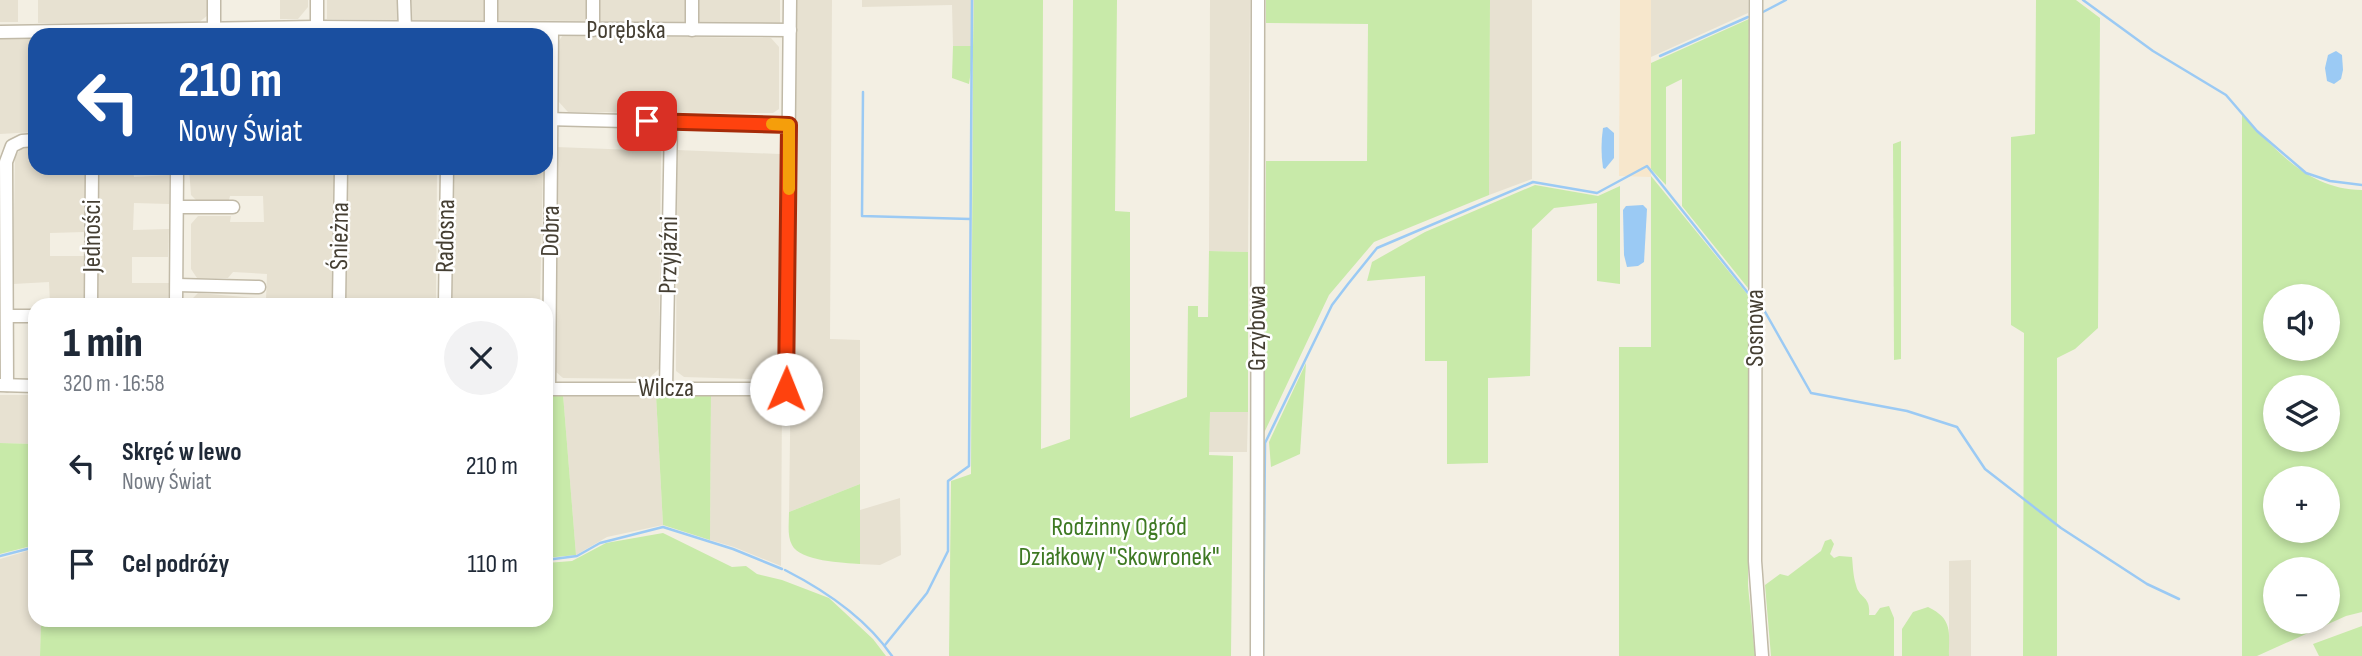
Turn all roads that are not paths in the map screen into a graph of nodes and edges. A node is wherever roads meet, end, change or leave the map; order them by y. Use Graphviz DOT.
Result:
graph roads {
  1 [pos="214,0"];
  2 [pos="317,0"];
  3 [pos="404,0"];
  4 [pos="491,0"];
  5 [pos="593,0"];
  6 [pos="692,0"];
  7 [pos="790,0"];
  8 [pos="1258,0"];
  9 [pos="1756,0"];
  10 [pos="317,27"];
  11 [pos="214,28"];
  12 [pos="322,28"];
  13 [pos="405,28"];
  14 [pos="491,28"];
  15 [pos="553,30"];
  16 [pos="593,30"];
  17 [pos="692,30"];
  18 [pos="789,30"];
  19 [pos="0,32"];
  20 [pos="28,32"];
  21 [pos="553,119"];
  22 [pos="671,122"];
  23 [pos="789,125"];
  24 [pos="28,141"];
  25 [pos="92,175"];
  26 [pos="177,175"];
  27 [pos="341,175"];
  28 [pos="447,175"];
  29 [pos="549,175"];
  30 [pos="178,207"];
  31 [pos="233,207"];
  32 [pos="177,285"];
  33 [pos="259,287"];
  34 [pos="91,298"];
  35 [pos="176,298"];
  36 [pos="339,298"];
  37 [pos="445,298"];
  38 [pos="548,298"];
  39 [pos="7,316"];
  40 [pos="28,316"];
  41 [pos="4,385"];
  42 [pos="28,386"];
  43 [pos="666,388"];
  44 [pos="553,389"];
  45 [pos="1257,656"];
  46 [pos="1762,656"];
  1 -- 11 [label="street"];
  2 -- 10 [label="street"];
  3 -- 13 [label="street"];
  4 -- 14 [label="street"];
  5 -- 16 [label="street"];
  6 -- 17 [label="street"];
  7 -- 18 [label="street"];
  8 -- 45 [label="street, Grzybowa"];
  9 -- 46 [label="street, Sosnowa"];
  10 -- 11 [label="street, Porębska"];
  10 -- 12 [label="street, Porębska"];
  15 -- 16 [label="street, Porębska"];
  16 -- 17 [label="street, Porębska"];
  17 -- 18 [label="street, Porębska"];
  18 -- 23 [label="street"];
  19 -- 20 [label="street, Porębska"];
  21 -- 22 [label="street"];
  22 -- 23 [label="street"];
  22 -- 43 [label="street, Przyjaźni"];
  23 -- 43 [label="street, Wilcza"];
  24 -- 39 [label="street"];
  25 -- 34 [label="street, Jedności"];
  26 -- 30 [label="street"];
  27 -- 36 [label="street, Śnieżna"];
  28 -- 37 [label="street, Radosna"];
  29 -- 38 [label="street, Dobra"];
  30 -- 31 [label="street"];
  30 -- 32 [label="street"];
  32 -- 33 [label="street"];
  32 -- 35 [label="street"];
  39 -- 40 [label="street"];
  39 -- 41 [label="street"];
  41 -- 42 [label="street"];
  43 -- 44 [label="street, Wilcza"];
}
